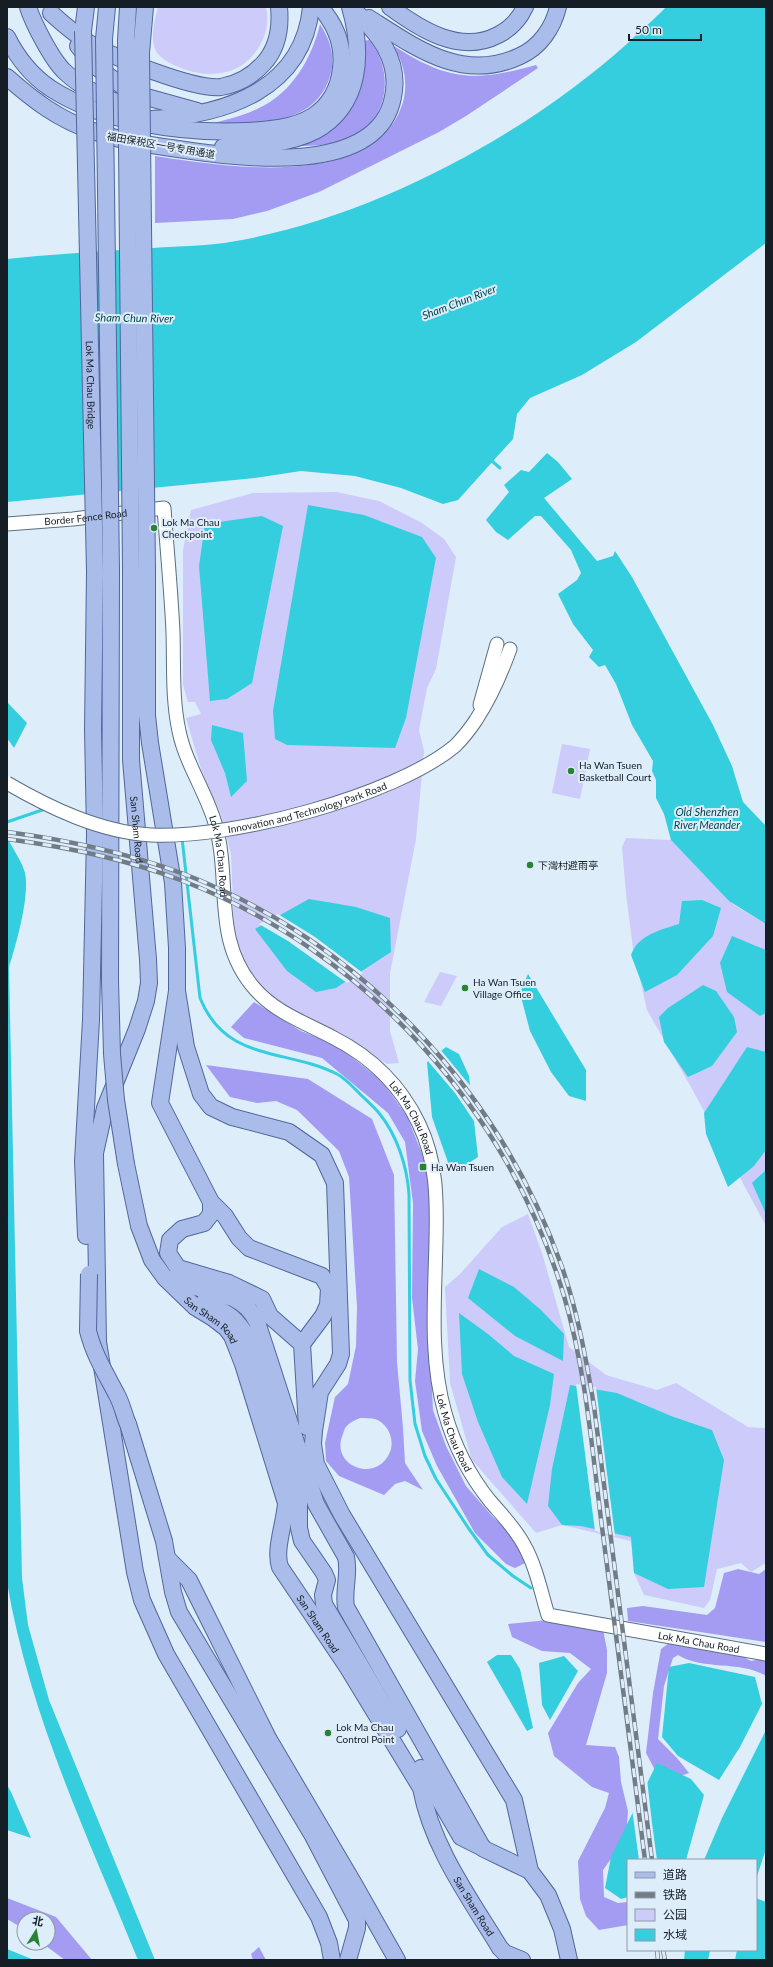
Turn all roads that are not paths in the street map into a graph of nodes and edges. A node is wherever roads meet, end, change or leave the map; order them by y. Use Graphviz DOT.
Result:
graph roads {
  1 [pos="28,7"];
  2 [pos="84,7"];
  3 [pos="107,7"];
  4 [pos="128,7"];
  5 [pos="145,7"];
  6 [pos="279,7"];
  7 [pos="311,7"];
  8 [pos="320,7"];
  9 [pos="351,7"];
  10 [pos="390,7"];
  11 [pos="525,7"];
  12 [pos="558,7"];
  13 [pos="49,10"];
  14 [pos="7,38"];
  15 [pos="7,77"];
  16 [pos="202,112"];
  17 [pos="125,118"];
  18 [pos="150,148"];
  19 [pos="164,508"];
  20 [pos="7,524"];
  21 [pos="139,570"];
  22 [pos="103,571"];
  23 [pos="497,644"];
  24 [pos="510,648"];
  25 [pos="495,672"];
  26 [pos="7,783"];
  27 [pos="177,990"];
  28 [pos="88,1079"];
  29 [pos="95,1152"];
  30 [pos="211,1202"];
  31 [pos="165,1278"];
  32 [pos="302,1344"];
  33 [pos="316,1464"];
  34 [pos="168,1559"];
  35 [pos="766,1654"];
  36 [pos="484,1849"];
  37 [pos="530,1871"];
  38 [pos="332,1960"];
  39 [pos="348,1960"];
  40 [pos="397,1960"];
  41 [pos="522,1960"];
  42 [pos="569,1960"];
  1 -- 16 [label="main road"];
  2 -- 22 [label="main road, Lok Ma Chau Bridge, bridge"];
  3 -- 22 [label="main road, Lok Ma Chau Bridge, bridge"];
  4 -- 21 [label="main road, bridge"];
  5 -- 18 [label="main road, bridge"];
  6 -- 13 [label="main road"];
  7 -- 16 [label="main road"];
  8 -- 17 [label="main road"];
  9 -- 12 [label="main road"];
  9 -- 18 [label="main road"];
  9 -- 18 [label="main road, 福田保税区一号专用通道"];
  10 -- 11 [label="main road"];
  13 -- 16 [label="main road"];
  14 -- 17 [label="main road"];
  15 -- 18 [label="main road, 福田保税区一号专用通道"];
  16 -- 17 [label="main road"];
  18 -- 21 [label="main road, bridge"];
  19 -- 20 [label="street, Border Fence Road"];
  19 -- 35 [label="street, Lok Ma Chau Road"];
  21 -- 27 [label="main road, San Sham Road"];
  21 -- 29 [label="main road, San Sham Road"];
  22 -- 28 [label="main road, San Sham Road"];
  22 -- 31 [label="main road, San Sham Road, bridge"];
  23 -- 25 [label="street, Innovation and Technology Park Road"];
  24 -- 25 [label="street, Innovation and Technology Park Road"];
  25 -- 26 [label="street, Innovation and Technology Park Road, bridge"];
  27 -- 30 [label="main road, San Sham Road"];
  27 -- 33 [label="main road, San Sham Road"];
  28 -- 29 [label="main road, San Sham Road"];
  28 -- 34 [label="main road, San Sham Road, bridge"];
  29 -- 38 [label="main road, San Sham Road"];
  30 -- 32 [label="main road, San Sham Road"];
  30 -- 32 [label="main road"];
  31 -- 36 [label="main road, San Sham Road"];
  31 -- 36 [label="main road, San Sham Road"];
  31 -- 41 [label="main road, San Sham Road"];
  32 -- 33 [label="main road, San Sham Road"];
  33 -- 37 [label="main road, San Sham Road"];
  34 -- 39 [label="main road, San Sham Road"];
  34 -- 40 [label="main road, San Sham Road"];
  36 -- 37 [label="main road, San Sham Road"];
  37 -- 42 [label="main road, San Sham Road"];
}
